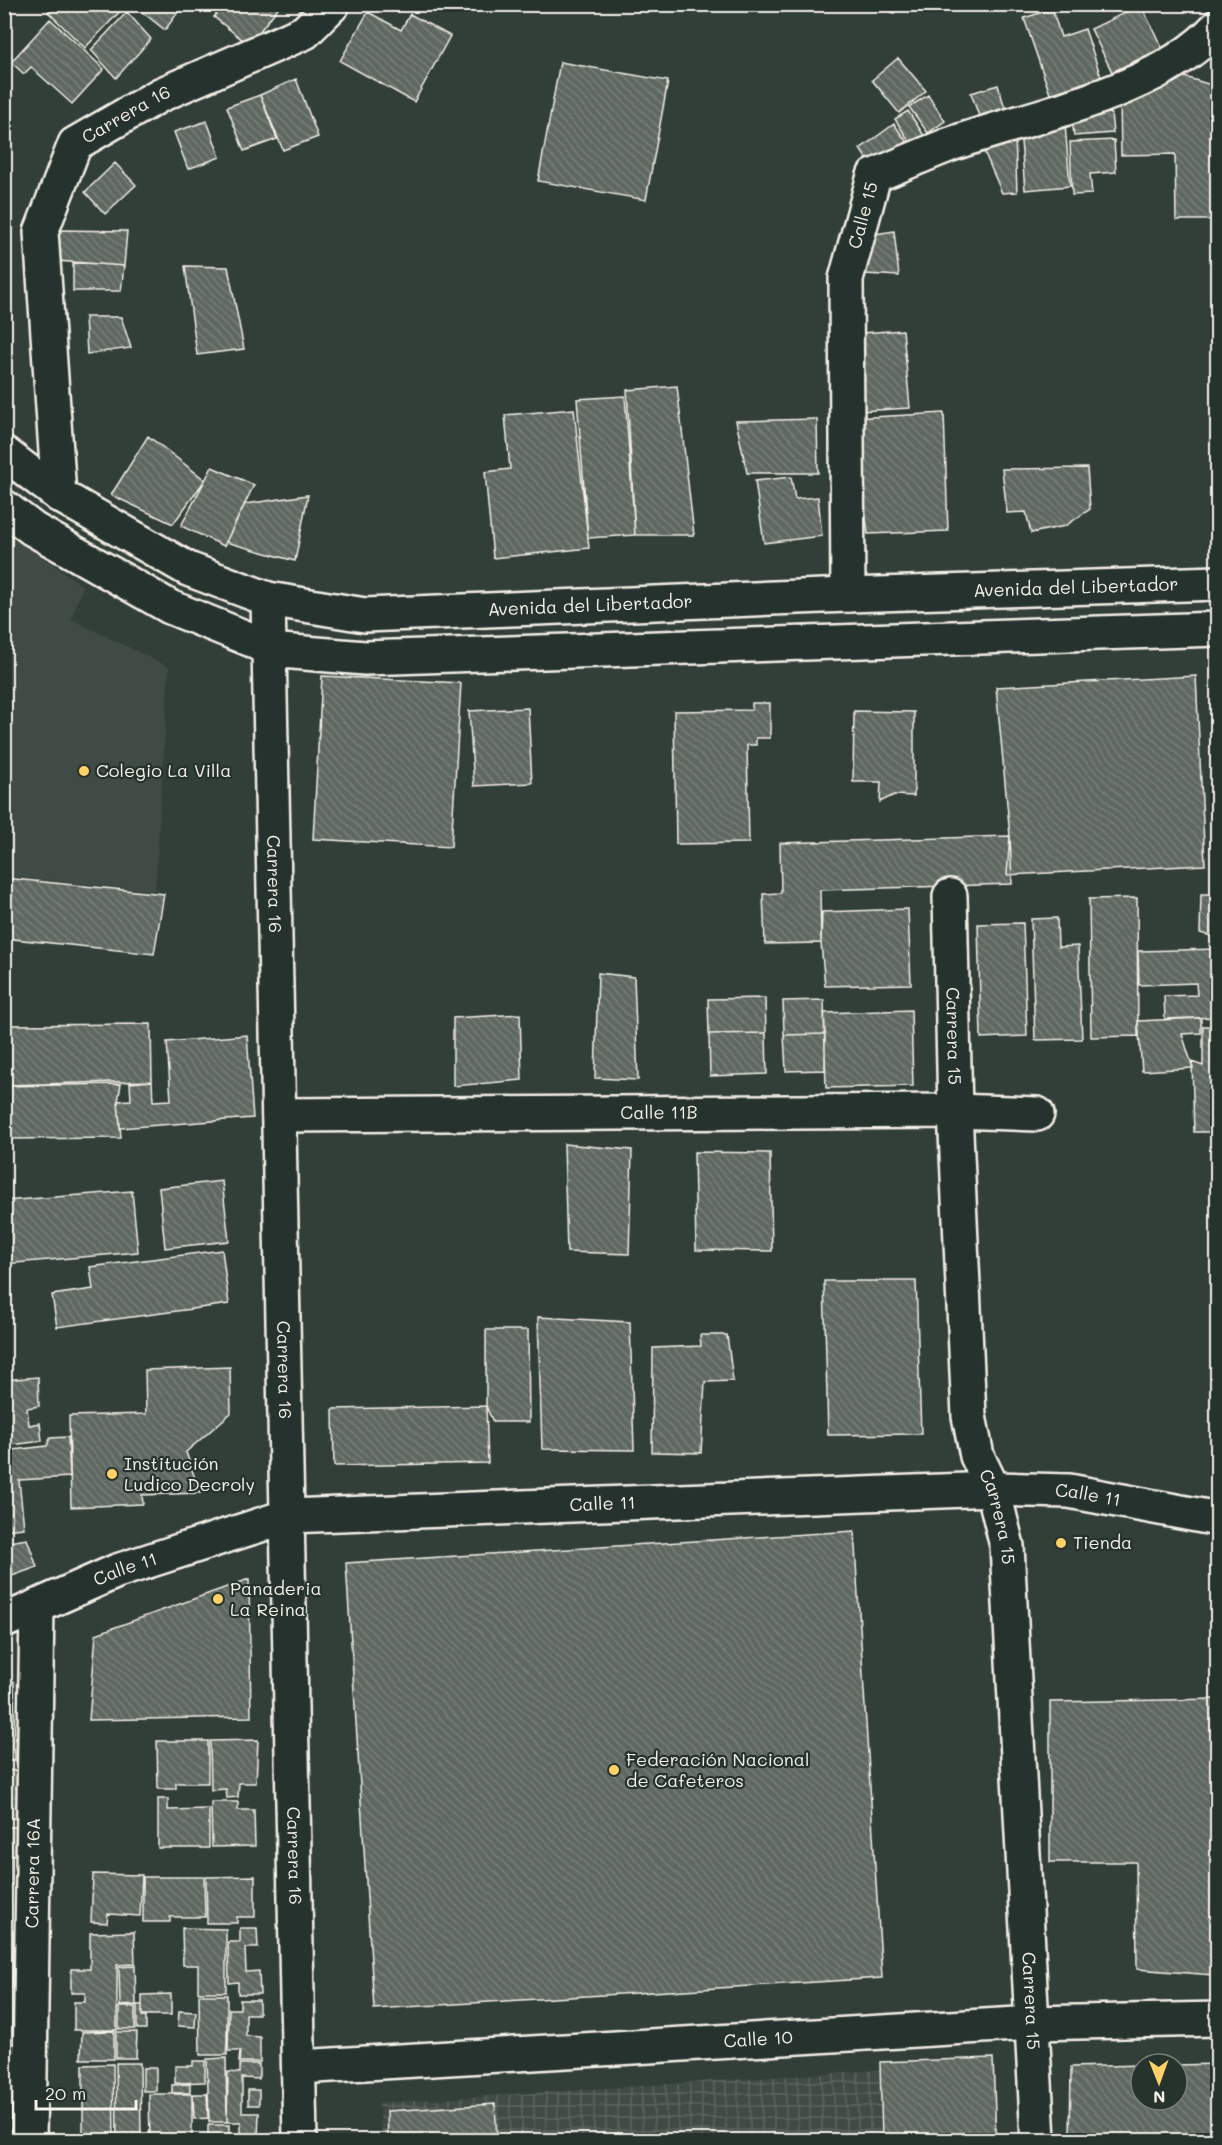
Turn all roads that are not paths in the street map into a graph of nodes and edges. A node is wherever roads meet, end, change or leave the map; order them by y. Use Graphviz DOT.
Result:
graph roads {
  1 [pos="333,4"];
  2 [pos="1218,26"];
  3 [pos="4,453"];
  4 [pos="58,495"];
  5 [pos="4,507"];
  6 [pos="1218,583"];
  7 [pos="848,594"];
  8 [pos="268,599"];
  9 [pos="1218,629"];
  10 [pos="269,650"];
  11 [pos="950,896"];
  12 [pos="955,1111"];
  13 [pos="1037,1114"];
  14 [pos="279,1115"];
  15 [pos="993,1489"];
  16 [pos="288,1516"];
  17 [pos="1218,1519"];
  18 [pos="37,1606"];
  19 [pos="4,1621"];
  20 [pos="1218,2019"];
  21 [pos="1032,2023"];
  22 [pos="299,2067"];
  23 [pos="29,2140"];
  24 [pos="300,2140"];
  25 [pos="1038,2140"];
  1 -- 4 [label="street, Carrera 16"];
  2 -- 7 [label="street, Calle 15"];
  3 -- 4 [label="street, Avenida del Libertador"];
  4 -- 8 [label="street, Avenida del Libertador"];
  5 -- 10 [label="street"];
  6 -- 7 [label="street, Avenida del Libertador"];
  7 -- 8 [label="street, Avenida del Libertador"];
  8 -- 10 [label="street, Carrera 16"];
  9 -- 10 [label="street"];
  10 -- 14 [label="street, Carrera 16"];
  11 -- 12 [label="street, Carrera 15"];
  12 -- 13 [label="street, Calle 11B"];
  12 -- 14 [label="street, Calle 11B"];
  12 -- 15 [label="street, Carrera 15"];
  14 -- 16 [label="street, Carrera 16"];
  15 -- 16 [label="street, Calle 11"];
  15 -- 17 [label="street, Calle 11"];
  15 -- 21 [label="street, Carrera 15"];
  16 -- 18 [label="street, Calle 11"];
  16 -- 22 [label="street, Carrera 16"];
  18 -- 19 [label="street, Calle 11"];
  18 -- 23 [label="street, Carrera 16A"];
  20 -- 21 [label="street, Calle 10"];
  21 -- 22 [label="street, Calle 10"];
  21 -- 25 [label="street, Carrera 15"];
  22 -- 24 [label="street, Carrera 16"];
}
